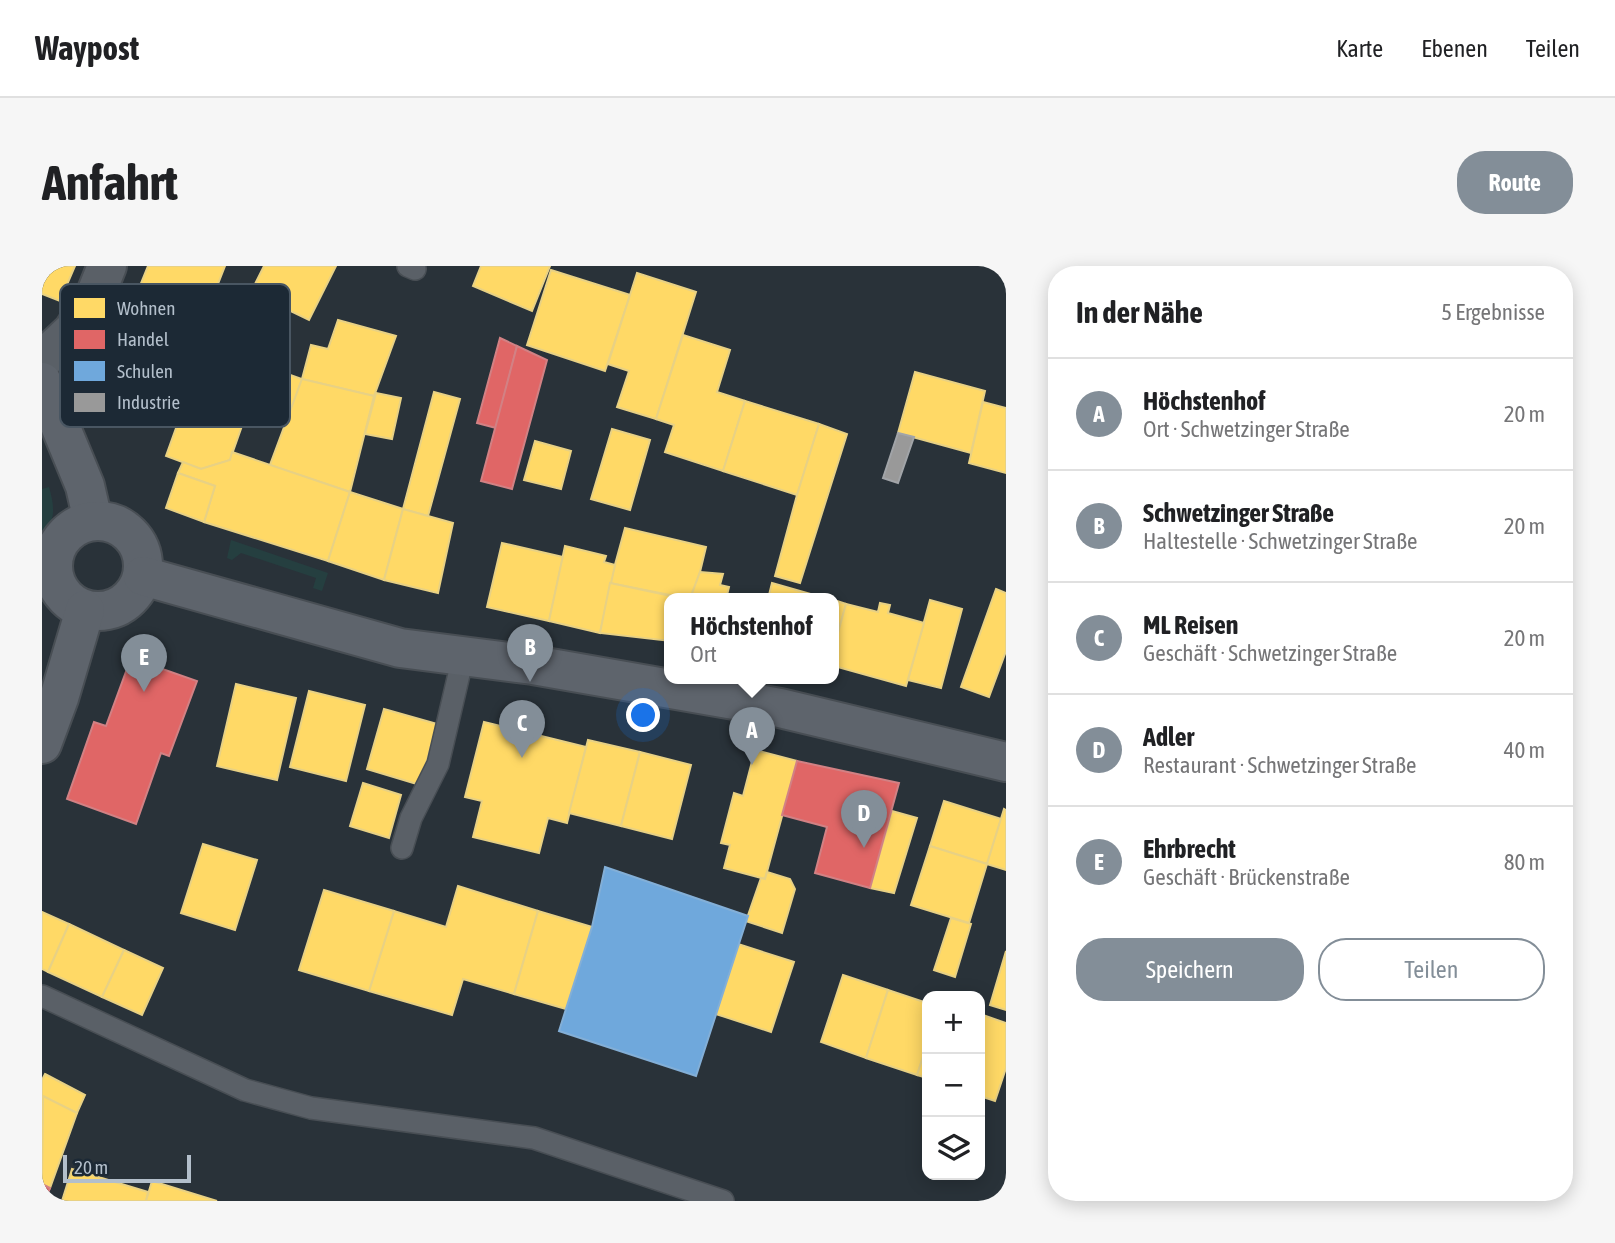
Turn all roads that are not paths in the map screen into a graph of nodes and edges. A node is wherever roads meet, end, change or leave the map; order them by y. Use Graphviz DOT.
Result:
graph roads {
  1 [pos="107,266"];
  2 [pos="100,284"];
  3 [pos="60,343"];
  4 [pos="42,360"];
  5 [pos="42,382"];
  6 [pos="60,426"];
  7 [pos="61,427"];
  8 [pos="93,521"];
  9 [pos="47,565"];
  10 [pos="143,576"];
  11 [pos="85,610"];
  12 [pos="463,657"];
  13 [pos="42,744"];
  14 [pos="1006,762"];
  15 [pos="402,848"];
  16 [pos="42,996"];
  17 [pos="723,1201"];
  1 -- 2 [label="street"];
  3 -- 4 [label="street"];
  5 -- 6 [label="main road"];
  7 -- 8 [label="main road"];
  8 -- 9 [label="main road"];
  8 -- 10 [label="main road"];
  9 -- 11 [label="main road"];
  10 -- 11 [label="main road"];
  10 -- 12 [label="main road"];
  11 -- 13 [label="main road"];
  12 -- 14 [label="main road"];
  12 -- 15 [label="lane"];
  16 -- 17 [label="lane"];
}
